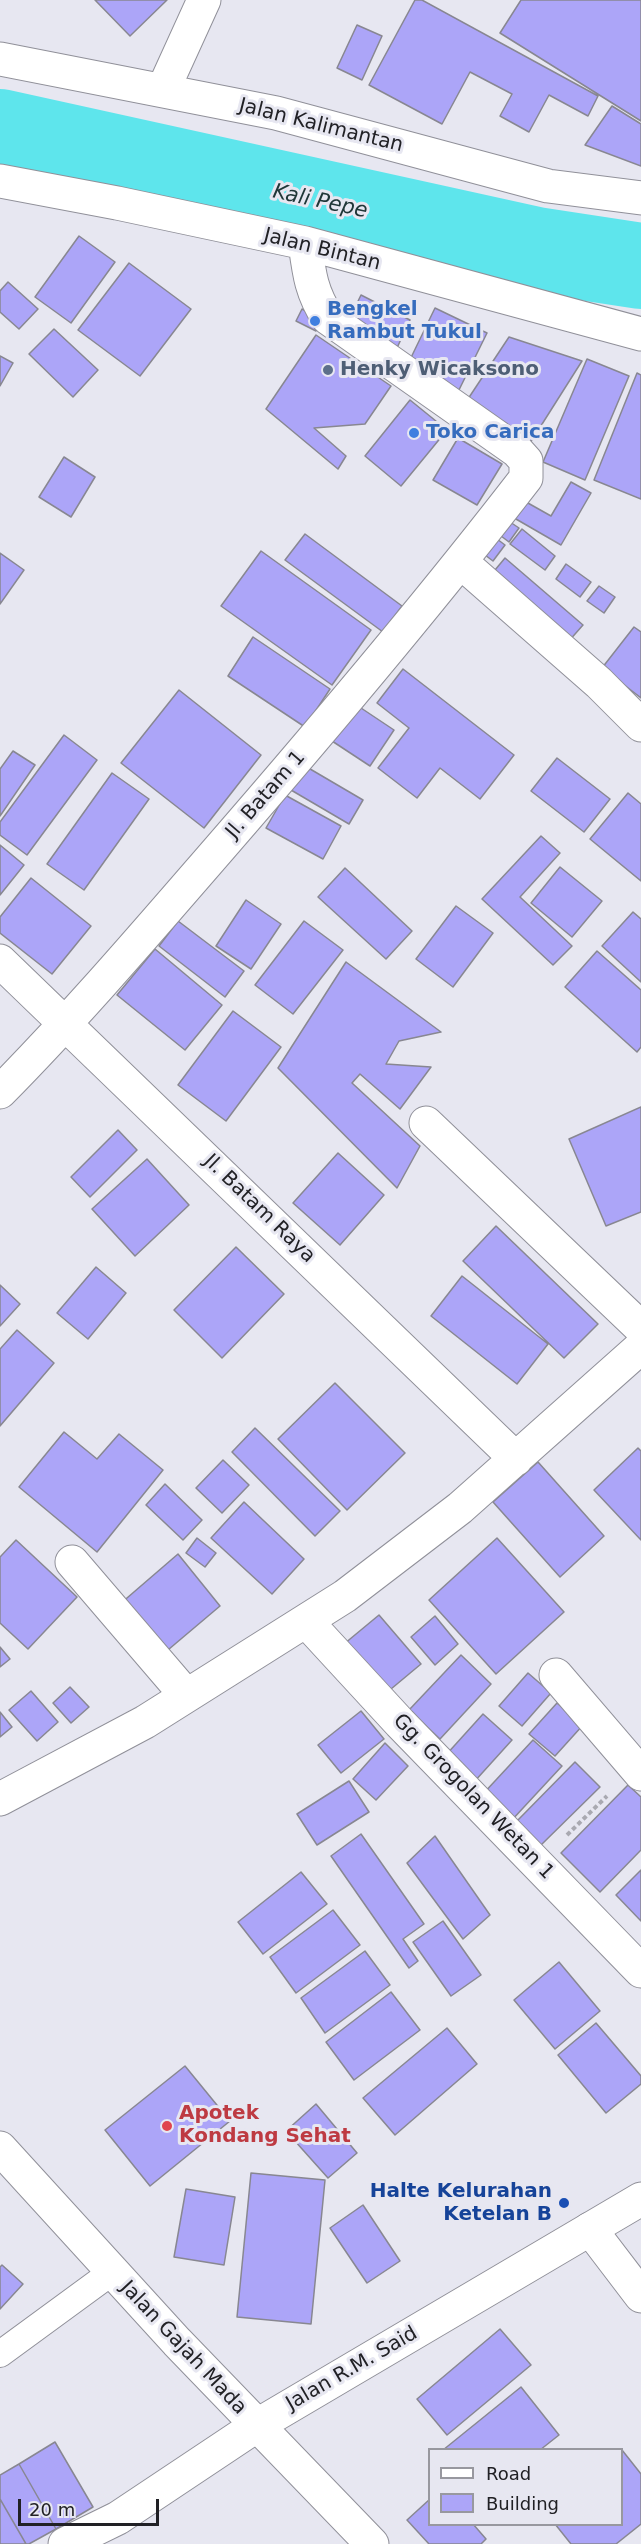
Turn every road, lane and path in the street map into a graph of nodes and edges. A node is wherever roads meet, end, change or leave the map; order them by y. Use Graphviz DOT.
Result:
graph roads {
  1 [pos="204,0"];
  2 [pos="0,59"];
  3 [pos="163,90"];
  4 [pos="0,181"];
  5 [pos="641,198"];
  6 [pos="304,243"];
  7 [pos="641,334"];
  8 [pos="461,562"];
  9 [pos="641,725"];
  10 [pos="0,961"];
  11 [pos="67,1024"];
  12 [pos="0,1092"];
  13 [pos="426,1123"];
  14 [pos="641,1328"];
  15 [pos="641,1347"];
  16 [pos="516,1459"];
  17 [pos="72,1562"];
  18 [pos="306,1621"];
  19 [pos="556,1675"];
  20 [pos="186,1695"];
  21 [pos="638,1771"];
  22 [pos="0,1799"];
  23 [pos="539,1864"];
  24 [pos="641,1971"];
  25 [pos="0,2148"];
  26 [pos="641,2199"];
  27 [pos="590,2229"];
  28 [pos="112,2272"];
  29 [pos="641,2296"];
  30 [pos="0,2354"];
  31 [pos="256,2426"];
  32 [pos="65,2544"];
  33 [pos="372,2544"];
  1 -- 3 [label="street"];
  2 -- 3 [label="street, Jalan Kalimantan"];
  3 -- 5 [label="street, Jalan Kalimantan"];
  4 -- 6 [label="street, Jalan Bintan"];
  6 -- 7 [label="street, Jalan Bintan"];
  6 -- 8 [label="street, Jl. Batam 1"];
  8 -- 9 [label="street"];
  8 -- 11 [label="street, Jl. Batam 1"];
  10 -- 11 [label="street, Jl. Batam Raya"];
  11 -- 12 [label="street, Jl. Batam 1"];
  11 -- 16 [label="street, Jl. Batam Raya"];
  13 -- 14 [label="street"];
  15 -- 16 [label="street"];
  16 -- 18 [label="street"];
  17 -- 20 [label="street"];
  18 -- 20 [label="street"];
  18 -- 23 [label="street, Gg. Grogolan Wetan 1"];
  19 -- 21 [label="street"];
  20 -- 22 [label="street"];
  21 -- 23 [label="path"];
  23 -- 24 [label="street, Gg. Grogolan Wetan 1"];
  25 -- 28 [label="street, Jalan Gajah Mada"];
  26 -- 27 [label="street, Jalan R.M. Said"];
  27 -- 29 [label="street"];
  27 -- 31 [label="street, Jalan R.M. Said"];
  28 -- 30 [label="lane"];
  28 -- 31 [label="street, Jalan Gajah Mada"];
  31 -- 32 [label="street, Jalan R.M. Said"];
  31 -- 33 [label="street, Jalan Gajah Mada"];
}
